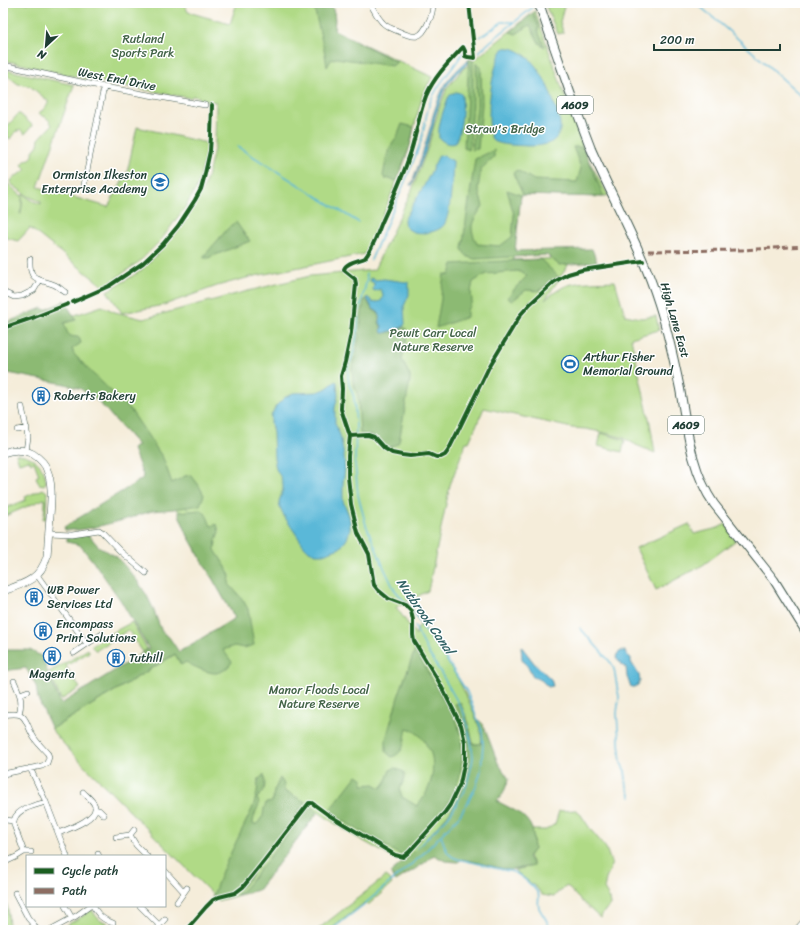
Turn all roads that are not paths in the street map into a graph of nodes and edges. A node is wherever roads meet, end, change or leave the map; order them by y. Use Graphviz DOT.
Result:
graph roads {
  1 [pos="370,3"];
  2 [pos="433,3"];
  3 [pos="537,3"];
  4 [pos="3,65"];
  5 [pos="104,87"];
  6 [pos="205,105"];
  7 [pos="84,184"];
  8 [pos="30,259"];
  9 [pos="40,280"];
  10 [pos="3,292"];
  11 [pos="65,292"];
  12 [pos="22,407"];
  13 [pos="26,428"];
  14 [pos="17,430"];
  15 [pos="26,451"];
  16 [pos="3,453"];
  17 [pos="49,533"];
  18 [pos="146,573"];
  19 [pos="37,575"];
  20 [pos="3,591"];
  21 [pos="805,630"];
  22 [pos="102,634"];
  23 [pos="87,644"];
  24 [pos="74,653"];
  25 [pos="14,682"];
  26 [pos="28,691"];
  27 [pos="20,694"];
  28 [pos="18,714"];
  29 [pos="3,715"];
  30 [pos="30,768"];
  31 [pos="3,774"];
  32 [pos="83,792"];
  33 [pos="46,802"];
  34 [pos="95,810"];
  35 [pos="104,814"];
  36 [pos="6,820"];
  37 [pos="13,821"];
  38 [pos="58,833"];
  39 [pos="116,836"];
  40 [pos="24,852"];
  41 [pos="31,852"];
  42 [pos="67,855"];
  43 [pos="146,855"];
  44 [pos="6,864"];
  45 [pos="166,872"];
  46 [pos="15,893"];
  47 [pos="177,902"];
  48 [pos="66,907"];
  49 [pos="89,907"];
  50 [pos="92,907"];
  51 [pos="141,907"];
  52 [pos="72,918"];
  53 [pos="165,919"];
  54 [pos="805,920"];
  55 [pos="113,923"];
  56 [pos="159,925"];
  57 [pos="37,930"];
  58 [pos="50,930"];
  59 [pos="155,930"];
  60 [pos="796,930"];
  1 -- 2 [label="street"];
  3 -- 21 [label="main road, High Lane East / A609"];
  4 -- 5 [label="street, West End Drive"];
  5 -- 6 [label="street, West End Drive"];
  5 -- 7 [label="street"];
  8 -- 9 [label="street"];
  9 -- 10 [label="street"];
  9 -- 11 [label="street"];
  12 -- 13 [label="street"];
  13 -- 14 [label="street"];
  13 -- 15 [label="street"];
  15 -- 16 [label="street"];
  15 -- 17 [label="street"];
  17 -- 18 [label="street"];
  17 -- 19 [label="street"];
  19 -- 20 [label="street"];
  19 -- 23 [label="street"];
  22 -- 23 [label="street"];
  23 -- 24 [label="street"];
  25 -- 27 [label="street"];
  26 -- 27 [label="street"];
  27 -- 28 [label="street"];
  28 -- 29 [label="street"];
  28 -- 30 [label="street"];
  30 -- 31 [label="street"];
  30 -- 33 [label="street"];
  32 -- 34 [label="street"];
  33 -- 37 [label="street"];
  33 -- 38 [label="street"];
  34 -- 35 [label="street"];
  34 -- 38 [label="street"];
  36 -- 37 [label="street"];
  37 -- 40 [label="street"];
  38 -- 42 [label="street"];
  39 -- 43 [label="street"];
  40 -- 41 [label="street"];
  40 -- 44 [label="street"];
  45 -- 47 [label="street"];
  46 -- 57 [label="street"];
  48 -- 52 [label="street"];
  49 -- 52 [label="street"];
  50 -- 55 [label="street"];
  51 -- 56 [label="street"];
  52 -- 58 [label="street"];
  53 -- 56 [label="street"];
  54 -- 60 [label="street"];
  56 -- 59 [label="street"];
}
